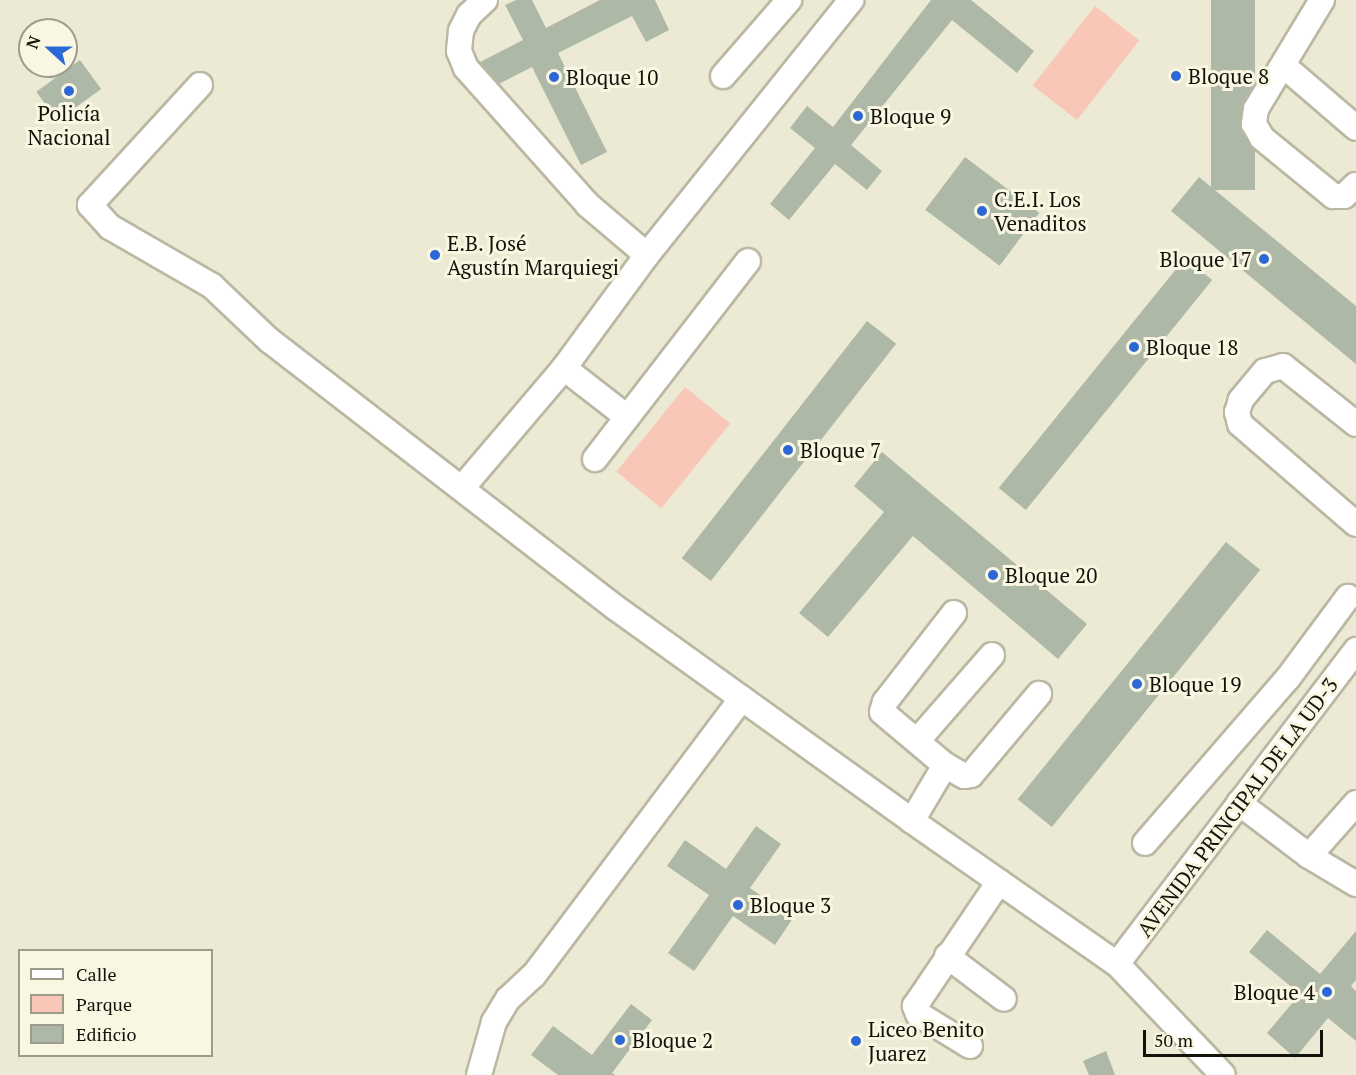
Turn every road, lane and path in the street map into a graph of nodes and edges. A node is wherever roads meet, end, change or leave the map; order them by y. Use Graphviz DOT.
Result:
graph roads {
  1 [pos="485,0"];
  2 [pos="789,0"];
  3 [pos="851,0"];
  4 [pos="1322,0"];
  5 [pos="1284,66"];
  6 [pos="723,76"];
  7 [pos="200,85"];
  8 [pos="1356,128"];
  9 [pos="1356,185"];
  10 [pos="647,255"];
  11 [pos="748,261"];
  12 [pos="564,368"];
  13 [pos="627,417"];
  14 [pos="1356,424"];
  15 [pos="595,459"];
  16 [pos="462,488"];
  17 [pos="1356,524"];
  18 [pos="1348,597"];
  19 [pos="954,613"];
  20 [pos="1356,650"];
  21 [pos="992,655"];
  22 [pos="1288,678"];
  23 [pos="1039,694"];
  24 [pos="742,698"];
  25 [pos="1316,703"];
  26 [pos="917,741"];
  27 [pos="945,765"];
  28 [pos="1239,803"];
  29 [pos="1356,803"];
  30 [pos="912,821"];
  31 [pos="1145,843"];
  32 [pos="1309,856"];
  33 [pos="999,882"];
  34 [pos="1356,884"];
  35 [pos="946,956"];
  36 [pos="1118,964"];
  37 [pos="1004,999"];
  38 [pos="970,1046"];
  39 [pos="479,1075"];
  40 [pos="1223,1075"];
  1 -- 10 [label="street"];
  2 -- 6 [label="street"];
  3 -- 10 [label="street"];
  4 -- 5 [label="street"];
  5 -- 8 [label="street"];
  5 -- 9 [label="street"];
  7 -- 16 [label="street"];
  10 -- 12 [label="street"];
  11 -- 13 [label="street"];
  12 -- 13 [label="street"];
  12 -- 16 [label="street"];
  13 -- 15 [label="street"];
  14 -- 17 [label="street"];
  16 -- 24 [label="street"];
  18 -- 22 [label="street"];
  19 -- 26 [label="street"];
  20 -- 25 [label="street, AVENIDA PRINCIPAL DE LA UD-3"];
  21 -- 26 [label="street"];
  22 -- 25 [label="street"];
  22 -- 31 [label="street"];
  23 -- 27 [label="street"];
  24 -- 30 [label="street"];
  24 -- 39 [label="street"];
  25 -- 28 [label="street, AVENIDA PRINCIPAL DE LA UD-3"];
  26 -- 27 [label="street"];
  27 -- 30 [label="street"];
  28 -- 32 [label="street"];
  28 -- 36 [label="street, AVENIDA PRINCIPAL DE LA UD-3"];
  29 -- 32 [label="street"];
  30 -- 33 [label="street"];
  32 -- 34 [label="street"];
  33 -- 35 [label="street"];
  33 -- 36 [label="street"];
  35 -- 37 [label="street"];
  35 -- 38 [label="street"];
  36 -- 40 [label="street"];
}
